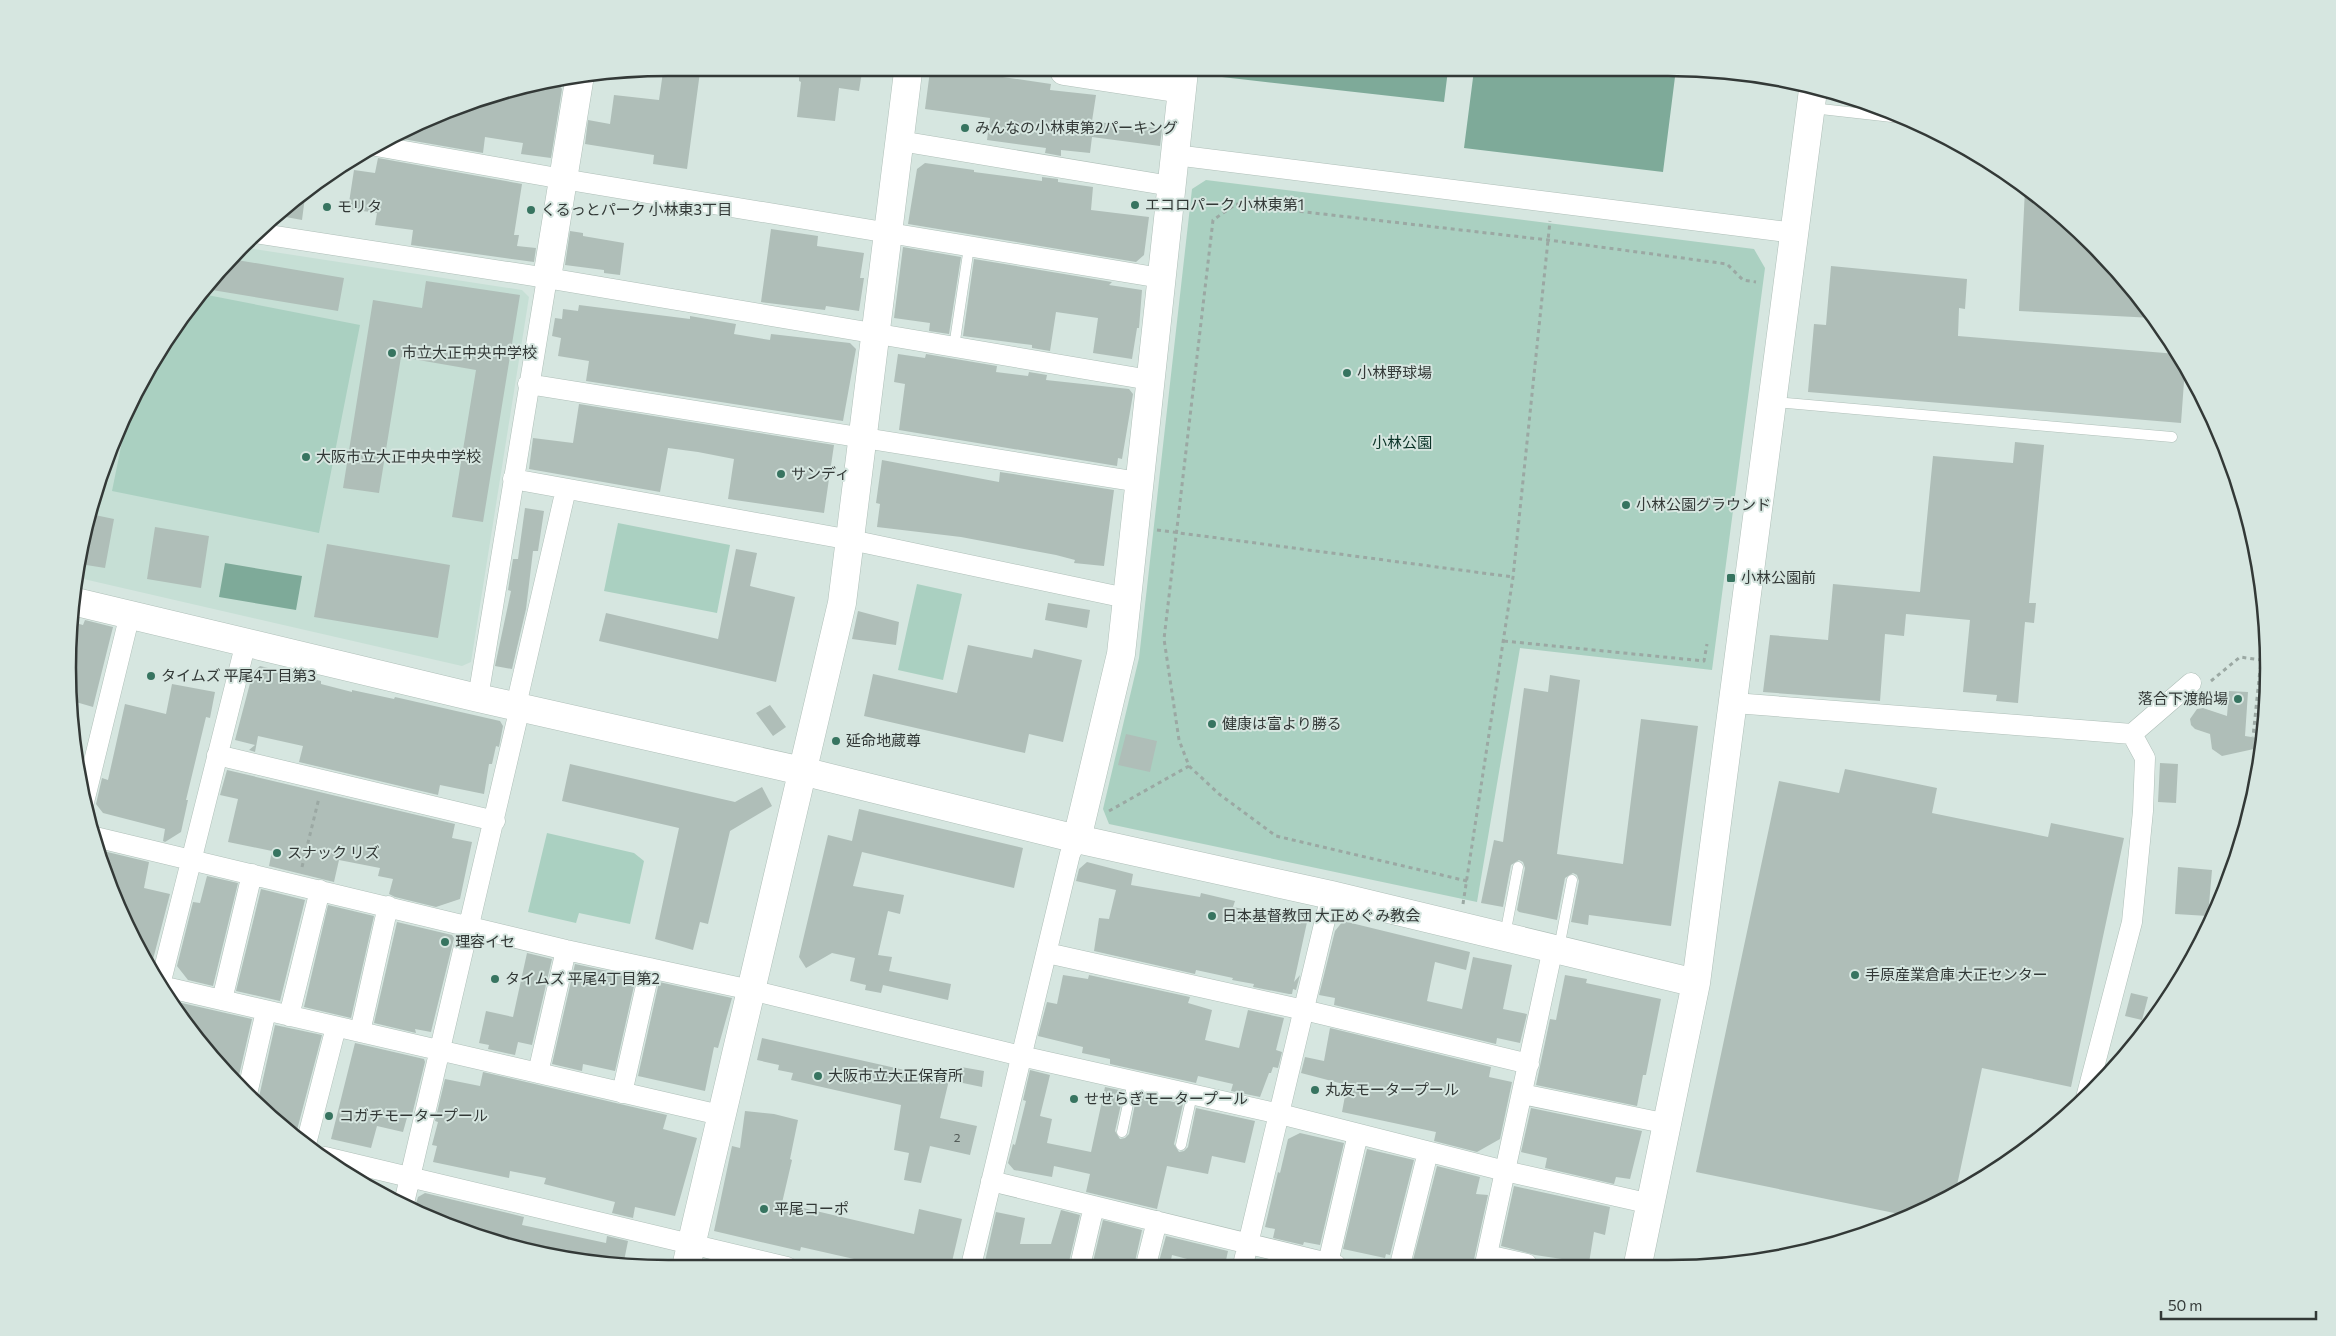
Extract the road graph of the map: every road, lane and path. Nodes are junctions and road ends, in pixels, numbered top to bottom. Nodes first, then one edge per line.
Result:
1 (908, 76) edge
2 (1130, 76) edge
3 (1183, 80) edge
4 (579, 83) edge
5 (1812, 99) edge
6 (1864, 110) edge
7 (900, 141) junction
8 (387, 148) edge
9 (1174, 155) junction
10 (563, 179) junction
11 (1171, 186) junction
12 (1554, 203) junction
13 (1795, 233) junction
14 (888, 234) junction
15 (266, 235) edge
16 (1548, 240) junction
17 (969, 247) junction
18 (547, 278) junction
19 (1161, 278) junction
20 (1756, 282) dead end
21 (876, 334) junction
22 (954, 347) junction
23 (1150, 380) junction
24 (528, 384) junction
25 (1773, 401) junction
26 (2172, 437) dead end
27 (863, 438) junction
28 (513, 479) junction
29 (1139, 482) junction
30 (566, 489) junction
31 (1134, 528) junction
32 (1178, 533) junction
33 (851, 540) junction
34 (1513, 577) junction
35 (1126, 598) junction
36 (80, 603) edge
37 (130, 614) junction
38 (1504, 641) junction
39 (246, 642) junction
40 (1706, 644) dead end
41 (2260, 660) edge
42 (2260, 671) edge
43 (2191, 683) joint
44 (478, 698) junction
45 (1734, 703) junction
46 (520, 706) junction
47 (2132, 734) junction
48 (2253, 737) dead end
49 (218, 755) junction
50 (1189, 766) junction
51 (802, 771) junction
52 (88, 784) edge
53 (322, 789) dead end
54 (1105, 813) dead end
55 (494, 821) junction
56 (102, 839) edge
57 (1077, 839) junction
58 (191, 859) junction
59 (1518, 867) dead end
60 (252, 874) junction
61 (1572, 880) dead end
62 (1468, 881) junction
63 (298, 885) junction
64 (320, 890) junction
65 (1331, 895) junction
66 (388, 906) junction
67 (1458, 925) junction
68 (470, 927) junction
69 (1505, 937) junction
70 (1556, 949) junction
71 (566, 950) junction
72 (1047, 953) junction
73 (650, 968) junction
74 (163, 975) edge
75 (1696, 983) junction
76 (170, 987) edge
77 (751, 990) junction
78 (222, 1000) junction
79 (266, 1010) junction
80 (1304, 1010) junction
81 (289, 1016) junction
82 (336, 1027) junction
83 (360, 1032) junction
84 (440, 1051) junction
85 (1021, 1056) junction
86 (1529, 1064) junction
87 (538, 1074) junction
88 (1133, 1081) junction
89 (2090, 1082) edge
90 (249, 1085) edge
91 (622, 1093) junction
92 (1522, 1094) junction
93 (1192, 1095) junction
94 (1280, 1114) junction
95 (720, 1115) junction
96 (1668, 1124) junction
97 (1122, 1132) dead end
98 (1358, 1134) junction
99 (308, 1137) edge
100 (1181, 1145) dead end
101 (1428, 1152) junction
102 (342, 1162) edge
103 (1505, 1171) junction
104 (410, 1178) junction
105 (991, 1181) junction
106 (405, 1198) edge
107 (1651, 1204) junction
108 (1094, 1206) junction
109 (1157, 1220) junction
110 (1248, 1242) junction
111 (689, 1256) edge
112 (725, 1260) edge
113 (971, 1260) edge
114 (1081, 1260) edge
115 (1147, 1260) edge
116 (1243, 1260) edge
117 (1317, 1260) edge
118 (1333, 1260) edge
119 (1401, 1260) edge
120 (1486, 1260) edge
121 (1639, 1260) edge

1 - 7 street
2 - 3 street
3 - 9 street
4 - 10 street
5 - 6 lane
5 - 13 street
7 - 11 street
7 - 14 street
8 - 10 street
9 - 11 street
9 - 12 street
10 - 14 street
10 - 18 street
11 - 19 street
12 - 13 street
12 - 16 path
13 - 25 street
14 - 17 street
14 - 21 street
15 - 18 street
16 - 20 path
16 - 32 path
16 - 34 path
17 - 19 street
17 - 22 lane
18 - 21 street
18 - 24 street
19 - 23 street
21 - 22 street
21 - 27 street
22 - 23 street
23 - 29 street
24 - 27 street
24 - 28 street
25 - 26 lane
25 - 45 street
27 - 29 street
27 - 33 street
28 - 30 street
28 - 44 street
29 - 31 street
30 - 33 street
30 - 46 street
31 - 32 path
31 - 35 street
32 - 34 path
32 - 50 path
33 - 35 street
33 - 51 street
34 - 38 path
35 - 57 street
36 - 37 street
37 - 39 street
37 - 52 street
38 - 40 path
38 - 62 path
39 - 44 street
39 - 49 street
41 - 43 path
42 - 48 path
43 - 47 street
44 - 46 street
45 - 47 street
45 - 75 street
46 - 51 street
46 - 55 street
47 - 89 street
49 - 55 street
49 - 58 street
50 - 54 path
50 - 62 path
51 - 57 street
51 - 77 street
53 - 63 path
55 - 68 street
56 - 58 street
57 - 65 street
57 - 72 street
58 - 60 street
58 - 74 street
59 - 69 lane
60 - 63 street
60 - 78 street
61 - 70 lane
62 - 67 path
63 - 64 street
64 - 66 street
64 - 81 street
65 - 67 street
65 - 80 street
66 - 68 street
66 - 83 street
67 - 69 street
68 - 71 street
68 - 84 street
69 - 70 street
70 - 75 street
70 - 86 street
71 - 73 street
71 - 87 street
72 - 80 street
72 - 85 street
73 - 77 street
73 - 91 street
75 - 96 street
76 - 78 street
77 - 85 street
77 - 95 street
78 - 79 street
79 - 81 street
79 - 90 street
80 - 86 street
80 - 94 street
81 - 82 street
82 - 83 street
82 - 99 street
83 - 84 street
84 - 87 street
84 - 104 street
85 - 88 street
85 - 105 street
86 - 92 street
87 - 91 street
88 - 93 street
88 - 97 lane
91 - 95 street
92 - 96 street
92 - 103 street
93 - 94 street
93 - 100 lane
94 - 98 street
94 - 110 street
95 - 111 street
96 - 107 street
98 - 101 street
98 - 118 street
101 - 103 street
101 - 119 street
102 - 104 street
103 - 107 street
103 - 120 street
104 - 106 street
104 - 111 street
105 - 108 street
105 - 113 street
107 - 121 street
108 - 109 street
108 - 114 street
109 - 110 street
109 - 115 street
110 - 116 street
110 - 117 street
111 - 112 street

